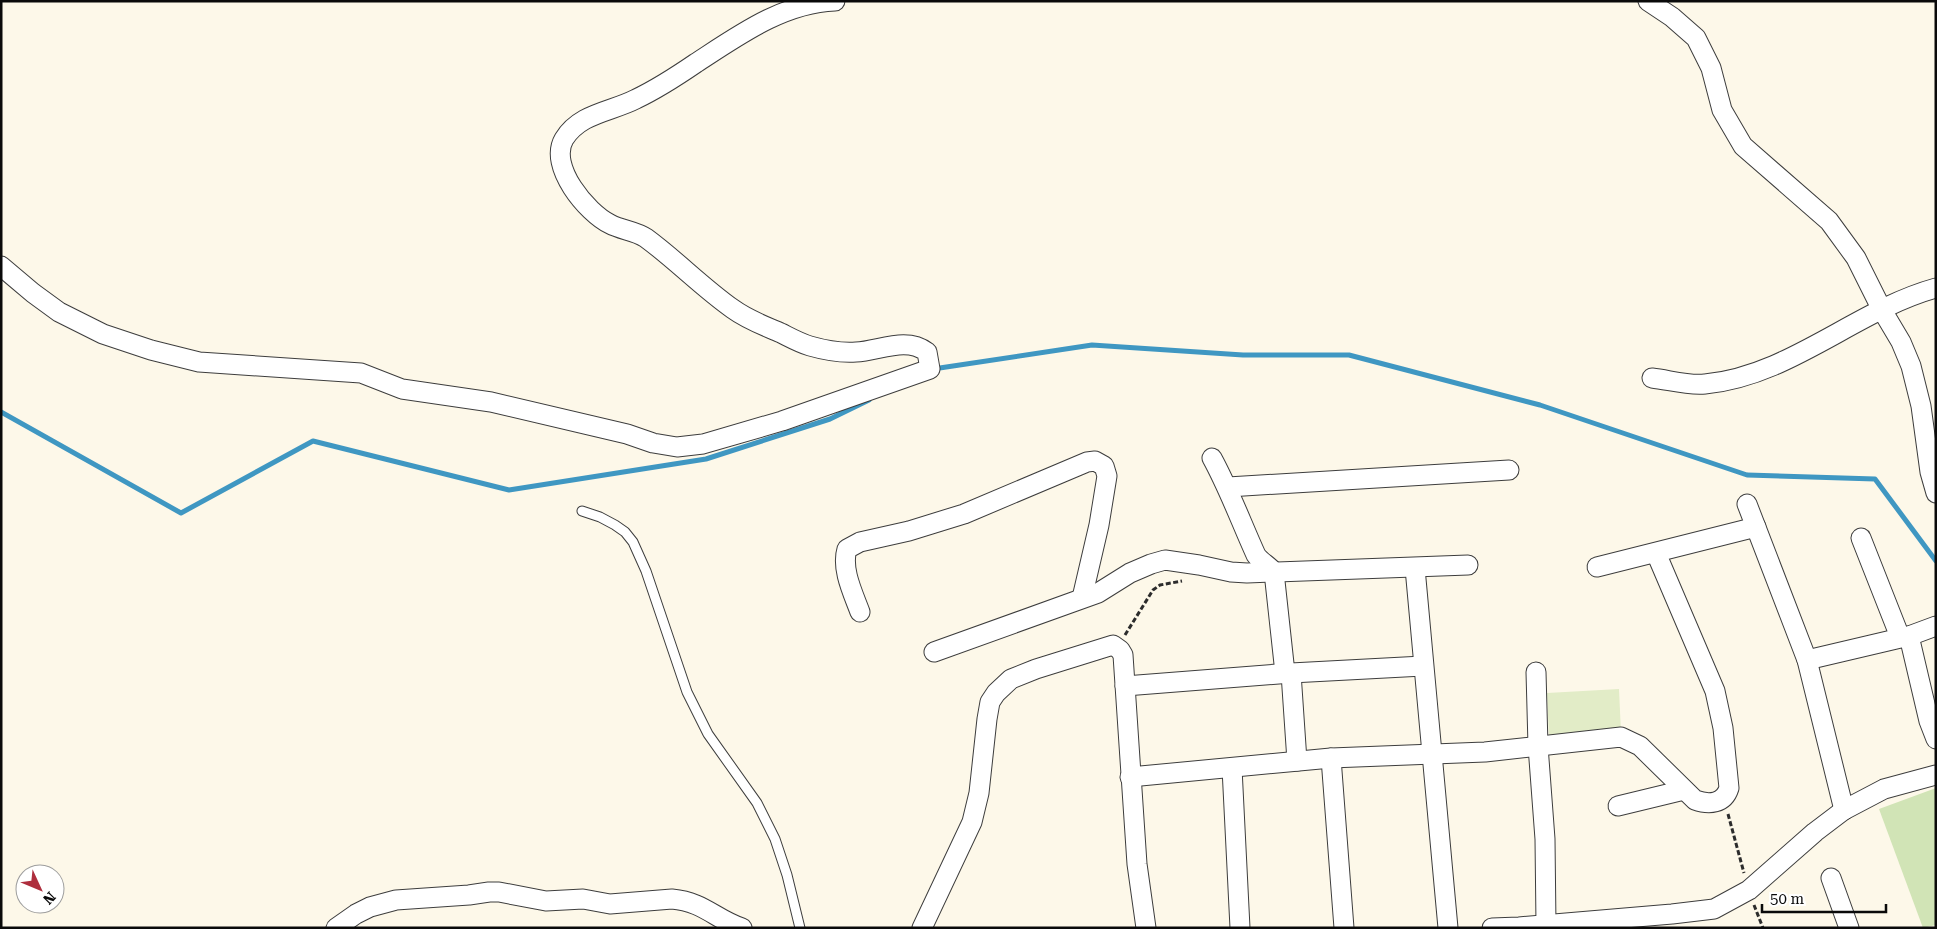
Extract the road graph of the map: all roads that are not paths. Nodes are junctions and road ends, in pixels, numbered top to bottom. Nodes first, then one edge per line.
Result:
1 (836, 1) edge
2 (1648, 1) edge
3 (1, 266) edge
4 (1936, 288) edge
5 (1882, 310) junction
6 (1652, 378) dead end
7 (1212, 458) dead end
8 (1509, 470) dead end
9 (1228, 487) junction
10 (1936, 492) edge
11 (1747, 504) dead end
12 (582, 511) dead end
13 (1756, 527) junction
14 (1861, 538) dead end
15 (1656, 553) junction
16 (1468, 565) dead end
17 (1596, 566) dead end
18 (1415, 568) junction
19 (1274, 572) junction
20 (1082, 598) junction
21 (860, 612) dead end
22 (1936, 626) edge
23 (1904, 636) junction
24 (934, 652) dead end
25 (1807, 660) junction
26 (1423, 666) junction
27 (1536, 672) dead end
28 (1288, 673) junction
29 (1125, 686) junction
30 (1936, 739) edge
31 (1538, 746) junction
32 (1433, 755) junction
33 (1331, 758) junction
34 (1297, 761) junction
35 (1232, 768) junction
36 (1936, 775) edge
37 (1130, 777) junction
38 (1684, 790) junction
39 (1618, 806) dead end
40 (1844, 810) junction
41 (1831, 878) dead end
42 (1546, 925) junction
43 (336, 928) edge
44 (742, 928) edge
45 (800, 928) edge
46 (922, 928) edge
47 (1146, 928) edge
48 (1240, 928) edge
49 (1344, 928) edge
50 (1448, 928) edge
51 (1492, 928) edge
52 (1519, 928) edge
53 (1848, 928) edge

1 - 3 street
2 - 5 street
4 - 5 street
5 - 6 street
5 - 10 street
7 - 9 street
8 - 9 street
9 - 19 street
11 - 13 street
12 - 45 lane
13 - 15 street
13 - 25 street
14 - 23 street
15 - 17 street
15 - 38 street
16 - 18 street
18 - 19 street
18 - 26 street
19 - 20 street
19 - 28 street
20 - 21 street
20 - 24 street
22 - 23 street
23 - 25 street
23 - 30 street
25 - 40 street
26 - 28 street
26 - 32 street
27 - 31 street
28 - 29 street
28 - 34 street
29 - 37 street
29 - 46 street
31 - 32 street
31 - 38 street
31 - 42 street
32 - 33 street
32 - 50 street
33 - 34 street
33 - 49 street
34 - 35 street
35 - 37 street
35 - 48 street
36 - 40 street
37 - 47 street
38 - 39 street
40 - 42 street
41 - 53 street
42 - 52 street
43 - 44 street
51 - 52 street

